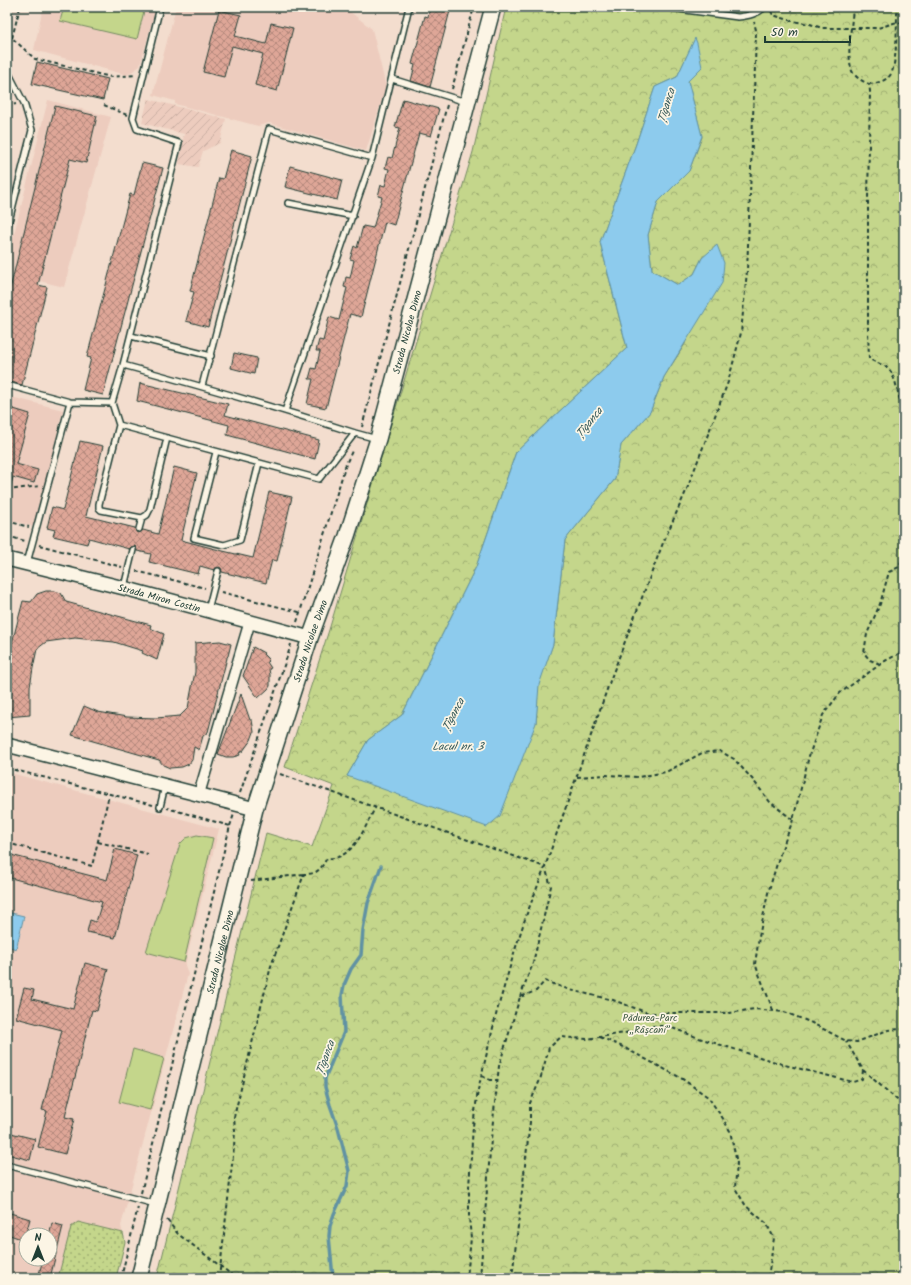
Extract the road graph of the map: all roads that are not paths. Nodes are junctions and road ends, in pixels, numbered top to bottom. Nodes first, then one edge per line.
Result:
1 (160, 7) edge
2 (409, 7) edge
3 (493, 7) edge
4 (663, 7) edge
5 (765, 7) edge
6 (7, 70) edge
7 (392, 80) junction
8 (467, 102) junction
9 (372, 158) junction
10 (288, 203) dead end
11 (353, 216) junction
12 (7, 229) edge
13 (131, 336) junction
14 (211, 356) junction
15 (123, 365) junction
16 (7, 385) edge
17 (202, 386) junction
18 (70, 402) junction
19 (112, 403) junction
20 (285, 411) junction
21 (119, 425) junction
22 (357, 434) junction
23 (167, 438) junction
24 (378, 439) junction
25 (216, 452) junction
26 (259, 463) junction
27 (142, 518) junction
28 (139, 529) dead end
29 (133, 550) dead end
30 (7, 559) edge
31 (27, 564) junction
32 (218, 571) dead end
33 (124, 588) junction
34 (208, 610) junction
35 (250, 621) junction
36 (310, 638) junction
37 (8, 747) edge
38 (165, 786) junction
39 (199, 794) junction
40 (160, 806) road end
41 (255, 809) junction
42 (7, 1165) edge
43 (160, 1210) junction
44 (139, 1278) edge

1 - 13 lane
2 - 7 lane
3 - 8 main road, Strada Nicolae Dimo
4 - 5 lane
6 - 12 lane
7 - 8 lane
7 - 9 lane
8 - 24 main road, Strada Nicolae Dimo
9 - 11 lane
9 - 14 lane
10 - 11 lane
11 - 20 lane
13 - 14 lane
13 - 15 lane
14 - 17 lane
15 - 17 lane
15 - 19 lane
16 - 18 lane
17 - 20 lane
18 - 19 lane
18 - 31 lane
19 - 21 lane
20 - 22 lane
21 - 23 lane
21 - 27 lane
22 - 24 lane
22 - 26 lane
23 - 25 lane
23 - 27 lane
24 - 36 main road, Strada Nicolae Dimo
25 - 26 lane
25 - 26 lane
27 - 28 lane
29 - 33 lane
30 - 31 street, Strada Miron Costin
31 - 33 street, Strada Miron Costin
32 - 34 lane
33 - 34 street, Strada Miron Costin
34 - 35 street, Strada Miron Costin
35 - 36 street, Strada Miron Costin
35 - 39 street
36 - 41 main road, Strada Nicolae Dimo
37 - 38 street
38 - 39 street
38 - 40 lane
39 - 41 street
41 - 43 main road, Strada Nicolae Dimo
42 - 43 lane
43 - 44 main road, Strada Nicolae Dimo

